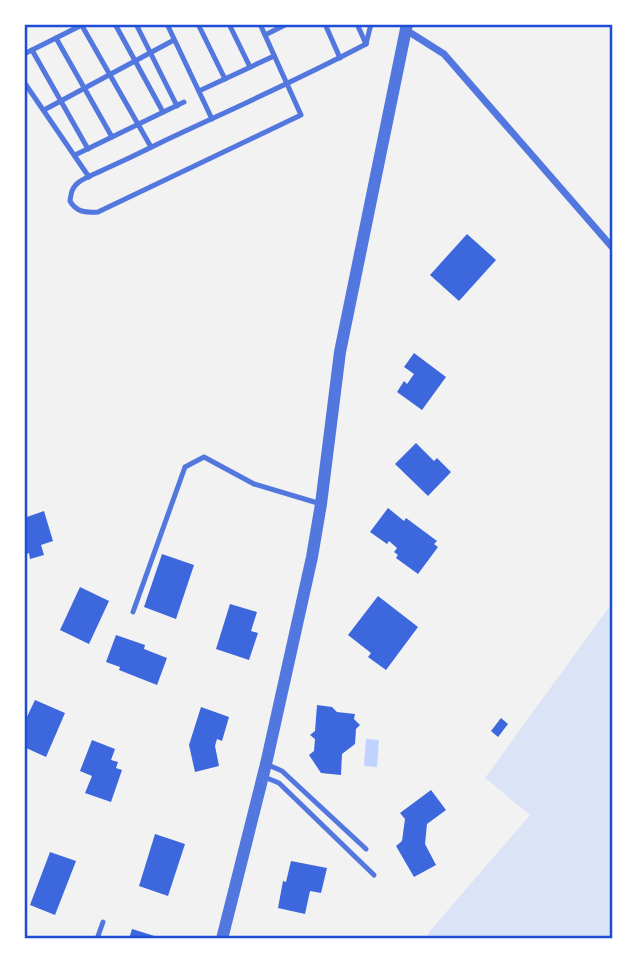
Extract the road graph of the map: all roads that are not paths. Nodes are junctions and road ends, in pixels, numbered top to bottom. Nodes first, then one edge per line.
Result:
1 (115, 24) edge
2 (136, 24) edge
3 (167, 24) edge
4 (198, 24) edge
5 (229, 24) edge
6 (260, 24) edge
7 (287, 24) edge
8 (325, 24) edge
9 (357, 24) edge
10 (371, 24) edge
11 (82, 25) edge
12 (406, 27) edge
13 (265, 35) junction
14 (56, 38) junction
15 (174, 40) junction
16 (366, 44) junction
17 (32, 50) junction
18 (151, 52) junction
19 (24, 54) edge
20 (274, 56) junction
21 (340, 58) junction
22 (135, 61) junction
23 (250, 67) junction
24 (110, 74) junction
25 (225, 79) junction
26 (24, 82) edge
27 (287, 83) junction
28 (84, 88) junction
29 (199, 92) junction
30 (60, 101) junction
31 (184, 102) dead end
32 (177, 106) junction
33 (44, 110) junction
34 (163, 112) junction
35 (212, 119) junction
36 (138, 124) junction
37 (112, 137) junction
38 (151, 147) junction
39 (88, 149) junction
40 (75, 155) junction
41 (89, 177) junction
42 (612, 247) edge
43 (321, 504) junction
44 (133, 612) dead end
45 (264, 770) junction
46 (366, 849) dead end
47 (374, 876) dead end
48 (103, 922) dead end
49 (97, 939) edge
50 (222, 939) edge

1 - 22 lane
2 - 18 lane
3 - 15 lane
4 - 25 lane
5 - 23 lane
6 - 13 lane
7 - 13 lane
8 - 21 lane
9 - 16 lane
10 - 16 lane
11 - 14 lane
11 - 24 lane
12 - 42 street
12 - 43 street
13 - 20 lane
14 - 17 lane
14 - 28 lane
15 - 18 lane
15 - 29 lane
16 - 21 lane
17 - 19 lane
17 - 30 lane
18 - 22 lane
18 - 32 lane
20 - 23 lane
20 - 27 lane
21 - 27 lane
22 - 24 lane
22 - 34 lane
23 - 25 lane
24 - 28 lane
24 - 36 lane
25 - 29 lane
26 - 33 lane
27 - 35 lane
27 - 41 lane
28 - 30 lane
28 - 37 lane
29 - 35 lane
30 - 33 lane
30 - 39 lane
31 - 32 lane
32 - 34 lane
33 - 40 lane
34 - 36 lane
35 - 38 lane
36 - 37 lane
36 - 38 lane
37 - 39 lane
38 - 41 lane
39 - 40 lane
40 - 41 lane
43 - 44 lane
43 - 45 street
45 - 46 lane
45 - 47 lane
45 - 50 street
48 - 49 lane

